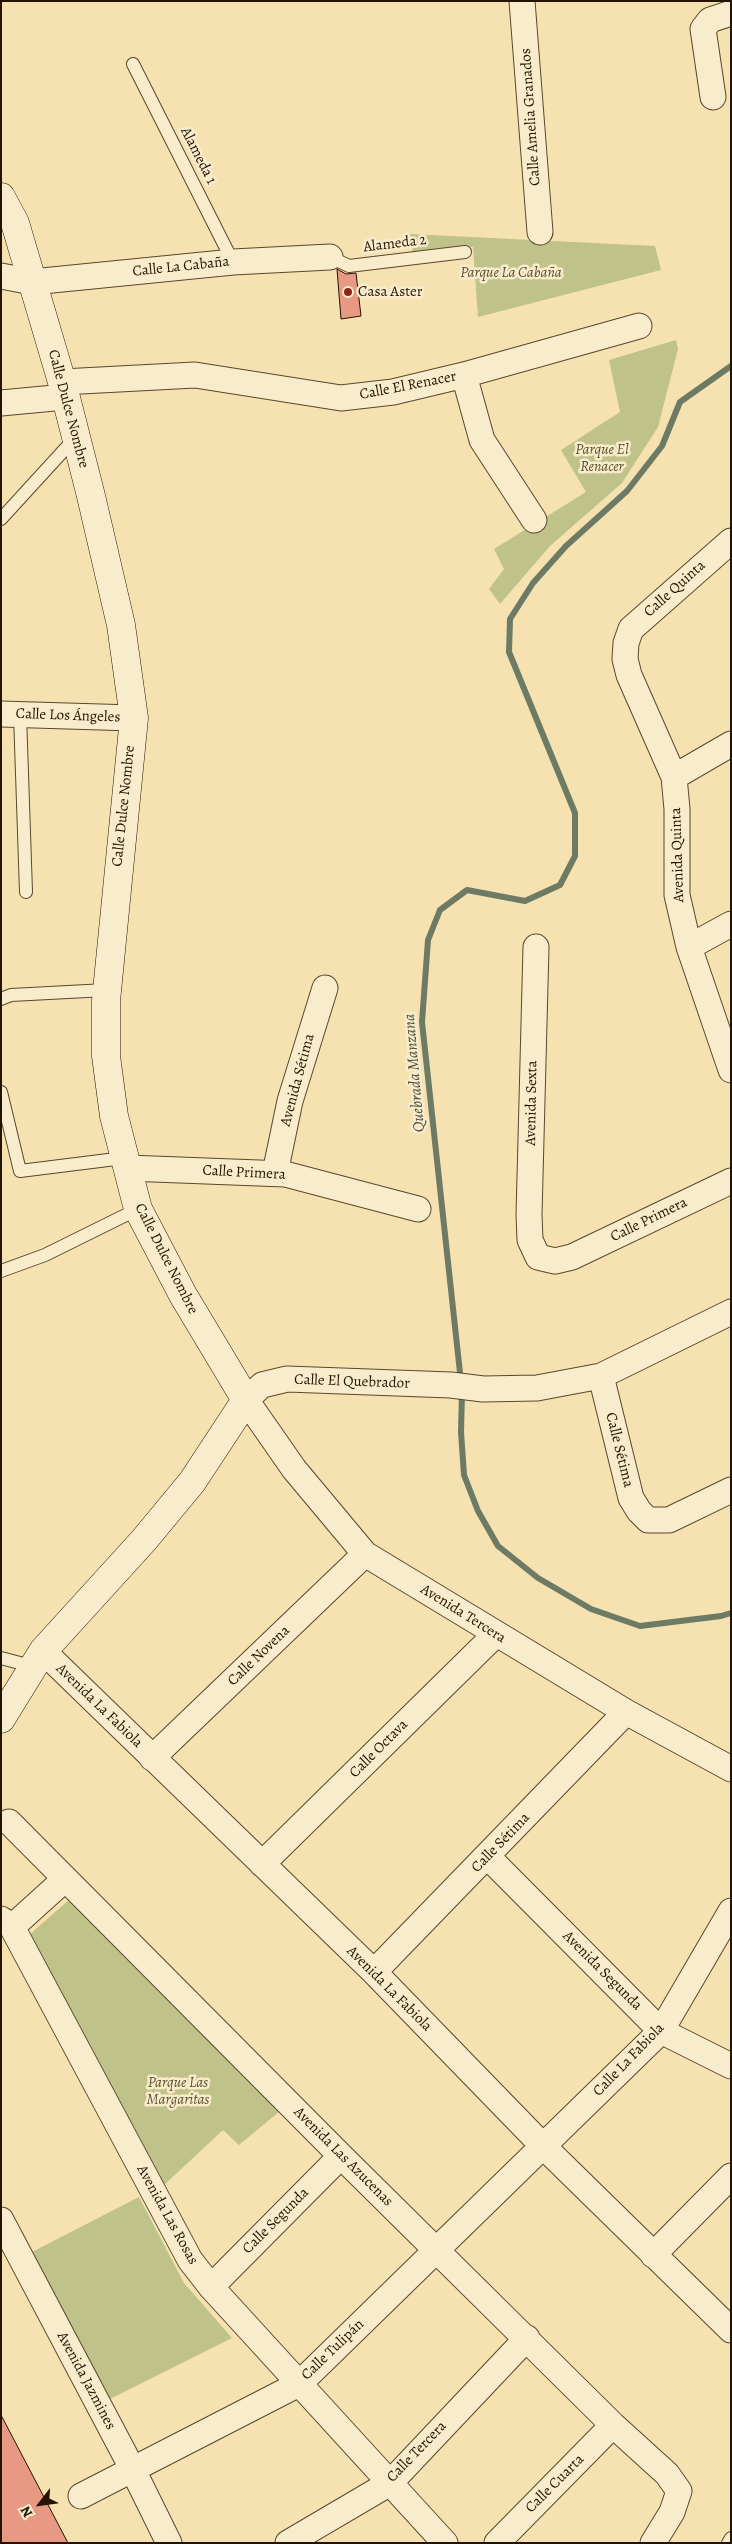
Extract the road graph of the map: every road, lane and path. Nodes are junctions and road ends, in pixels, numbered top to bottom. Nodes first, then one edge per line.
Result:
1 (522, 1) edge
2 (731, 14) edge
3 (134, 64) dead end
4 (714, 97) dead end
5 (1, 197) edge
6 (540, 232) dead end
7 (465, 252) dead end
8 (330, 257) joint
9 (232, 262) junction
10 (1, 276) edge
11 (32, 282) junction
12 (639, 326) dead end
13 (464, 375) junction
14 (64, 389) junction
15 (1, 403) edge
16 (76, 437) junction
17 (1, 519) edge
18 (534, 520) dead end
19 (731, 541) edge
20 (626, 643) joint
21 (11, 714) edge
22 (134, 718) junction
23 (731, 744) edge
24 (674, 777) junction
25 (26, 892) dead end
26 (731, 924) edge
27 (536, 947) dead end
28 (689, 947) junction
29 (325, 988) dead end
30 (106, 990) junction
31 (1, 999) edge
32 (731, 1070) edge
33 (1, 1092) edge
34 (125, 1163) junction
35 (275, 1173) junction
36 (731, 1181) edge
37 (138, 1209) junction
38 (418, 1209) dead end
39 (538, 1257) joint
40 (1, 1271) edge
41 (731, 1312) edge
42 (601, 1376) junction
43 (246, 1400) junction
44 (731, 1490) edge
45 (365, 1554) junction
46 (496, 1634) junction
47 (1, 1658) edge
48 (39, 1659) junction
49 (626, 1712) junction
50 (1, 1719) edge
51 (152, 1758) junction
52 (731, 1769) edge
53 (9, 1822) dead end
54 (488, 1857) junction
55 (262, 1864) junction
56 (64, 1880) junction
57 (731, 1911) edge
58 (7, 1923) edge
59 (374, 1972) junction
60 (662, 2031) junction
61 (731, 2066) edge
62 (543, 2146) junction
63 (341, 2156) junction
64 (731, 2176) edge
65 (1, 2220) edge
66 (437, 2250) junction
67 (653, 2255) junction
68 (211, 2287) junction
69 (731, 2330) edge
70 (527, 2338) junction
71 (299, 2384) junction
72 (613, 2425) junction
73 (133, 2470) junction
74 (390, 2482) junction
75 (81, 2496) dead end
76 (731, 2538) edge
77 (169, 2543) edge
78 (288, 2543) edge
79 (445, 2543) edge
80 (497, 2543) edge
81 (653, 2543) edge
82 (728, 2543) edge

1 - 6 street, Calle Amelia Granados
2 - 4 street
3 - 9 lane, Alameda 1
5 - 11 street, Calle Dulce Nombre
7 - 8 lane, Alameda 2
8 - 9 street, Calle La Cabaña
9 - 11 street, Calle La Cabaña
10 - 11 street, Calle La Cabaña
11 - 14 street, Calle Dulce Nombre
12 - 13 street, Calle El Renacer
13 - 14 street, Calle El Renacer
13 - 18 street
14 - 15 street, Calle El Renacer
14 - 16 street, Calle Dulce Nombre
16 - 17 lane
16 - 22 street, Calle Dulce Nombre
19 - 20 street, Calle Quinta
20 - 24 street, Avenida Quinta
21 - 22 street, Calle Los Ángeles
21 - 25 lane
22 - 30 street, Calle Dulce Nombre
23 - 24 street
24 - 28 street, Avenida Quinta
26 - 28 street
27 - 39 street, Avenida Sexta
28 - 32 street, Avenida Quinta
29 - 35 street, Avenida Sétima
30 - 31 lane
30 - 34 street, Calle Dulce Nombre
33 - 34 lane
34 - 35 street, Calle Primera
34 - 37 street, Calle Dulce Nombre
35 - 38 street, Calle Primera
36 - 39 street, Calle Primera
37 - 40 lane
37 - 43 street, Calle Dulce Nombre
41 - 42 street, Calle El Quebrador
42 - 43 street, Calle El Quebrador
42 - 44 street, Calle Sétima
43 - 45 street, Avenida Tercera
43 - 48 street, Calle El Quebrador
45 - 46 street, Avenida Tercera
45 - 51 street, Calle Novena
46 - 49 street, Avenida Tercera
46 - 55 street, Calle Octava
47 - 48 lane
48 - 50 street, Calle El Quebrador
48 - 51 street, Avenida La Fabiola
49 - 52 street, Avenida Tercera
49 - 54 street, Calle Sétima
51 - 55 street, Avenida La Fabiola
53 - 56 street, Avenida Las Azucenas
54 - 59 street, Calle Sétima
54 - 60 street, Avenida Segunda
55 - 59 street, Avenida La Fabiola
56 - 58 street
56 - 63 street, Avenida Las Azucenas
57 - 60 street, Calle La Fabiola
58 - 68 street, Avenida Las Rosas
59 - 62 street, Avenida La Fabiola
60 - 61 street, Avenida Segunda
60 - 62 street, Calle La Fabiola
62 - 66 street, Calle Tulipán
62 - 67 street, Avenida La Fabiola
63 - 66 street, Avenida Las Azucenas
63 - 68 street, Calle Segunda
64 - 67 street
65 - 73 street, Avenida Jazmines
66 - 70 street, Avenida Las Azucenas
66 - 71 street, Calle Tulipán
67 - 69 street, Avenida La Fabiola
68 - 71 street, Avenida Las Rosas
70 - 72 street, Avenida Las Azucenas
70 - 74 street, Calle Tercera
71 - 73 street, Calle Tulipán
71 - 74 street, Avenida Las Rosas
72 - 80 street, Calle Cuarta
72 - 81 street, Avenida Las Azucenas
73 - 75 street, Calle Tulipán
73 - 77 street, Avenida Jazmines
74 - 78 street, Calle Tercera
74 - 79 street, Avenida Las Rosas
76 - 82 lane

